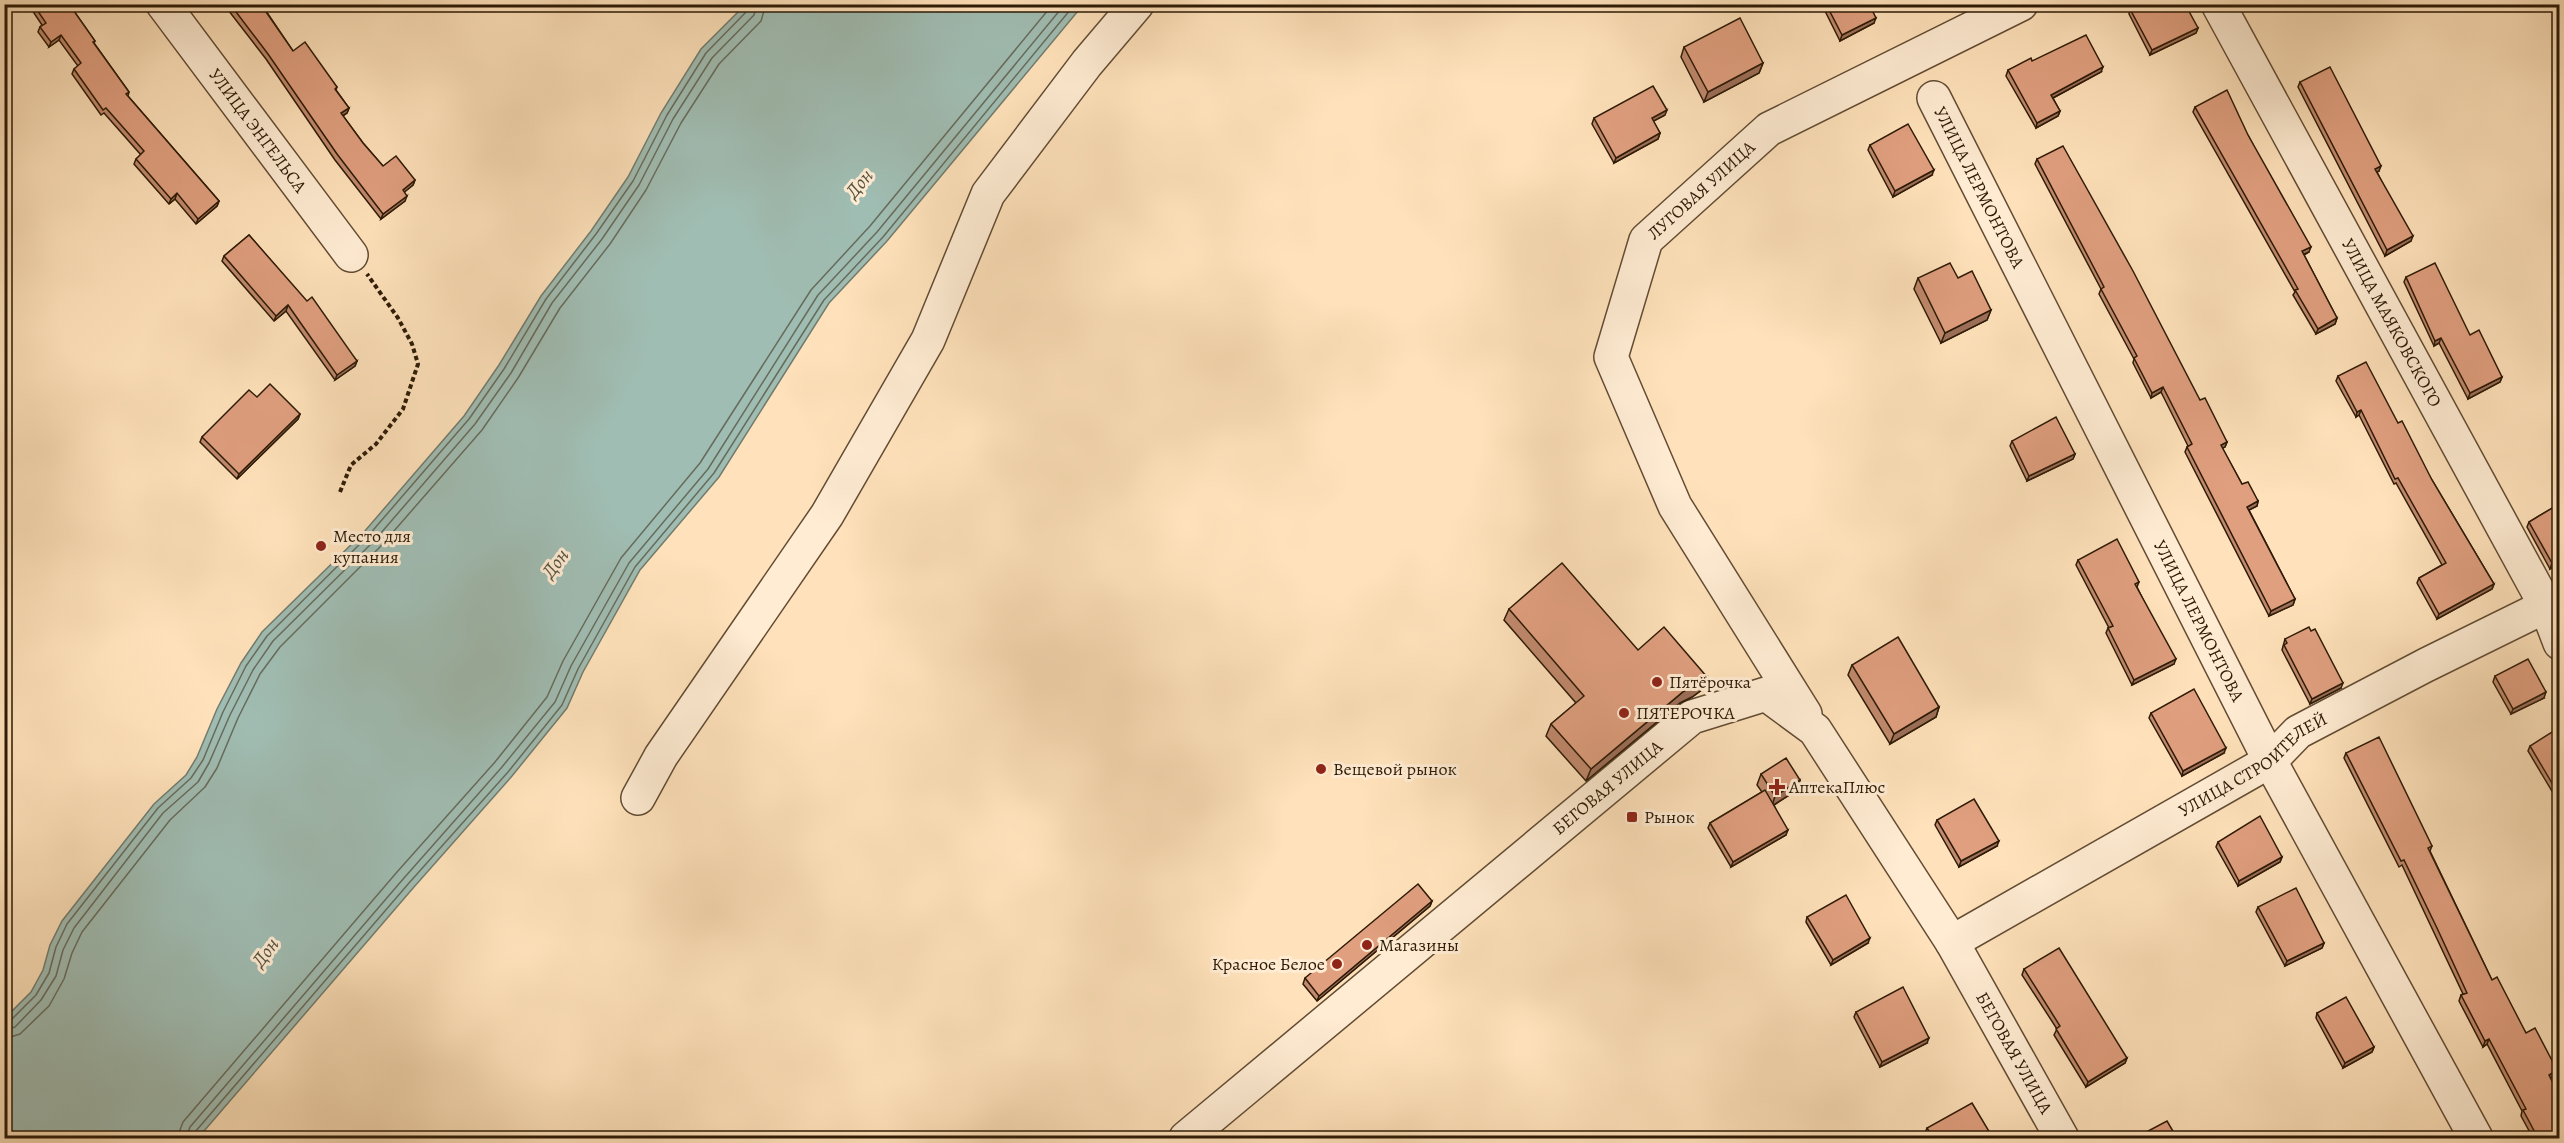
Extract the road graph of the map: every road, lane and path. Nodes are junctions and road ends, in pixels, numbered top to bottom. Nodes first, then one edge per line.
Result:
1 (163, 4) edge
2 (1137, 4) edge
3 (2021, 4) edge
4 (2218, 4) edge
5 (1934, 98) dead end
6 (351, 255) joint
7 (340, 492) dead end
8 (2553, 602) edge
9 (2559, 643) edge
10 (1815, 730) junction
11 (2270, 761) junction
12 (638, 798) dead end
13 (1952, 942) junction
14 (1186, 1138) edge
15 (2062, 1138) edge
16 (2476, 1138) edge

1 - 6 street, УЛИЦА ЭНГЕЛЬСА
2 - 12 street
3 - 10 street, ЛУГОВАЯ УЛИЦА
4 - 8 street, УЛИЦА МАЯКОВСКОГО
5 - 11 street, УЛИЦА ЛЕРМОНТОВА
6 - 7 path
8 - 9 street, УЛИЦА МАЯКОВСКОГО
8 - 11 street, УЛИЦА СТРОИТЕЛЕЙ
10 - 13 street, БЕГОВАЯ УЛИЦА
10 - 14 street, БЕГОВАЯ УЛИЦА
11 - 13 street, УЛИЦА СТРОИТЕЛЕЙ
11 - 16 street, УЛИЦА ЛЕРМОНТОВА
13 - 15 street, БЕГОВАЯ УЛИЦА

